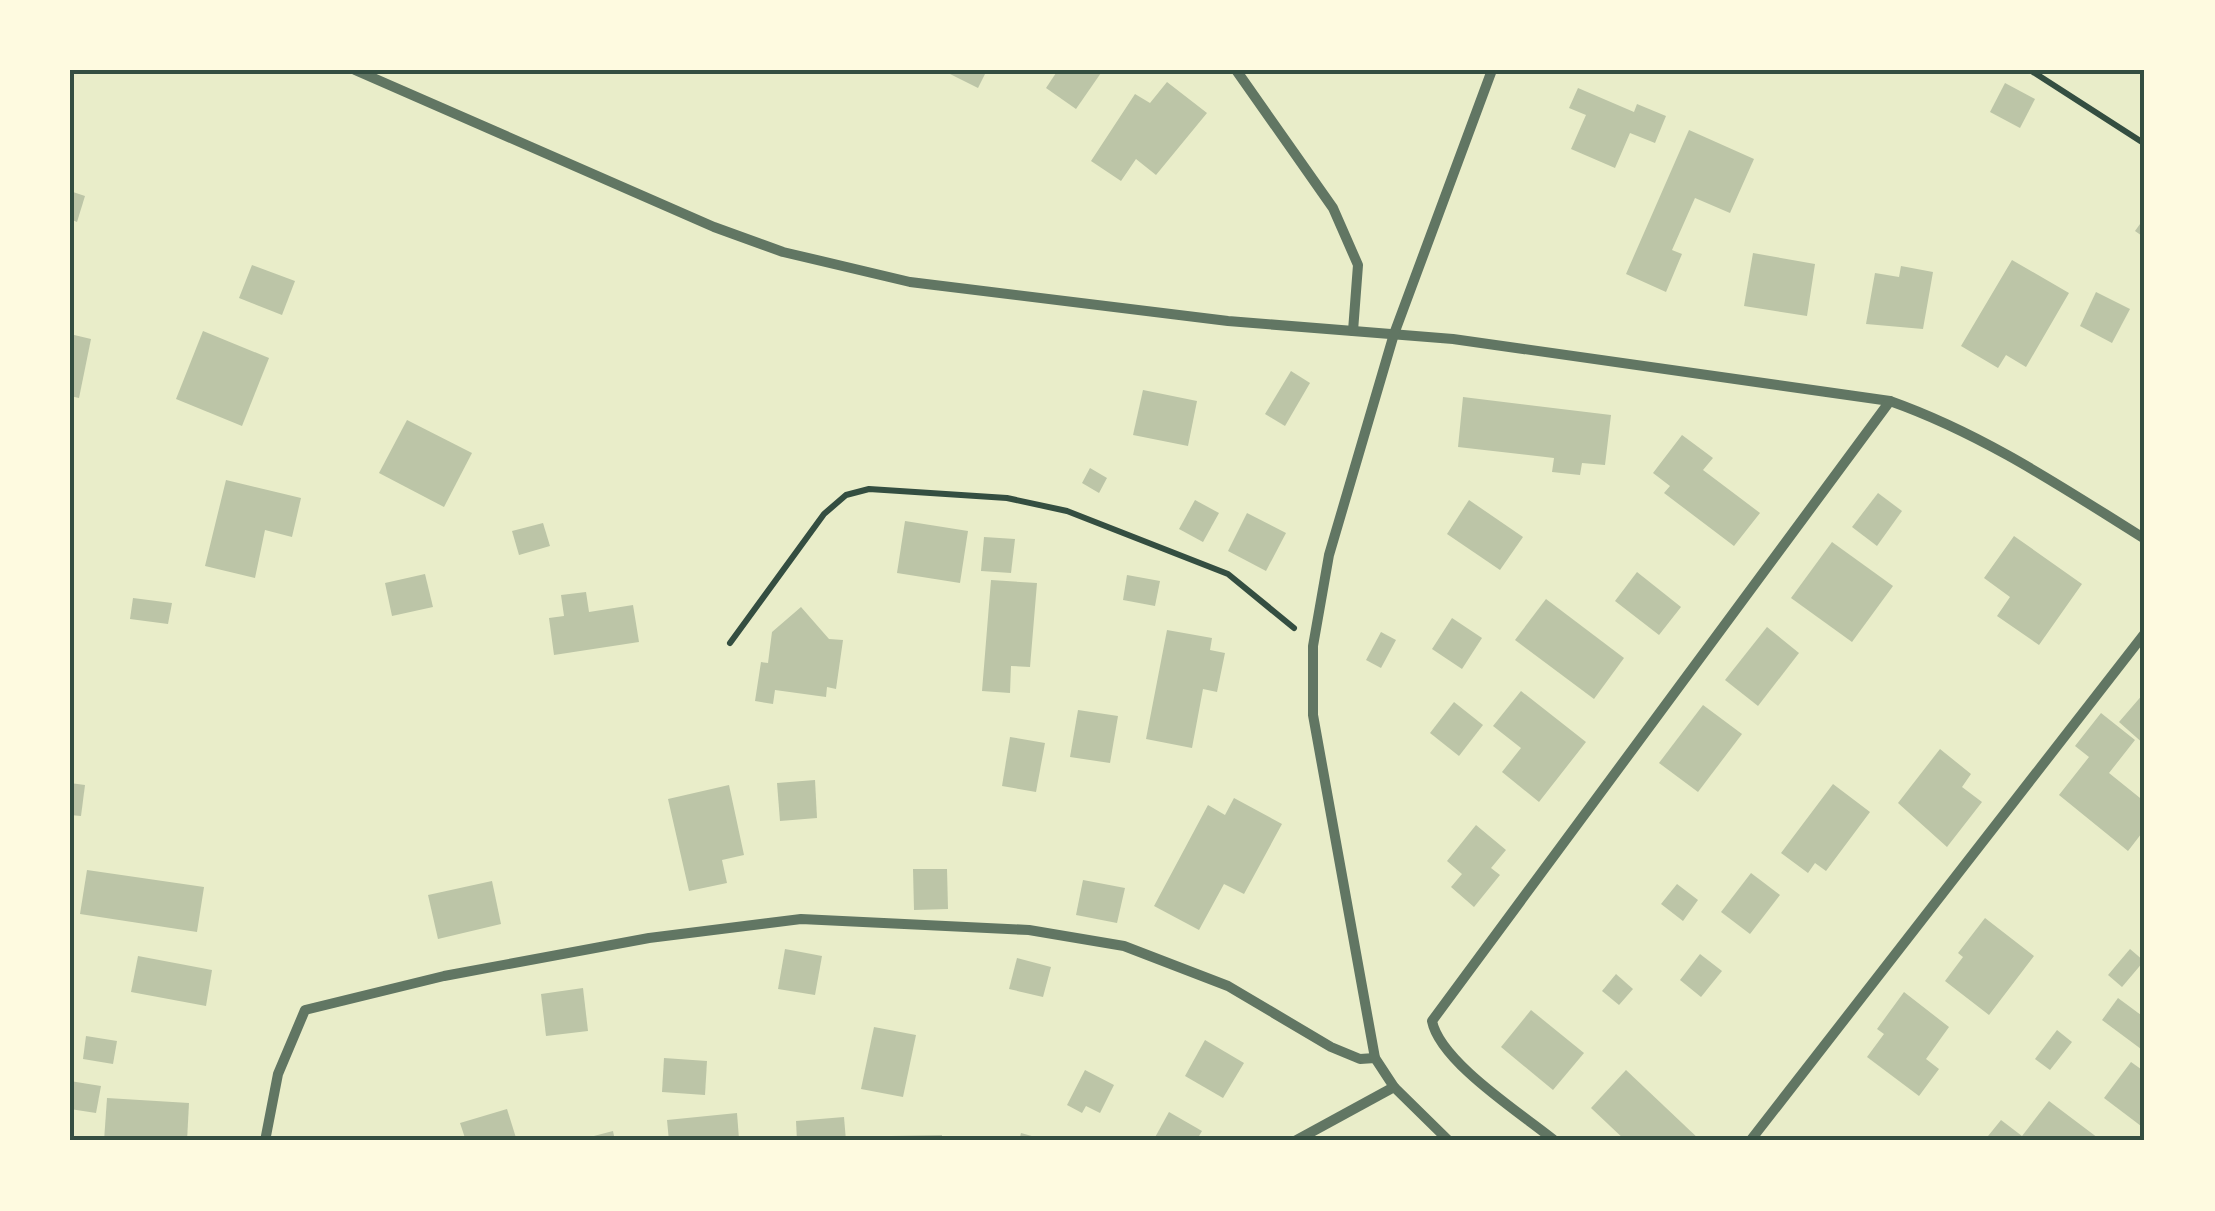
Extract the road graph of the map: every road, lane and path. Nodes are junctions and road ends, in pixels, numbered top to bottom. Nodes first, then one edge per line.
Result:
1 (355, 70) edge
2 (1236, 70) edge
3 (1492, 70) edge
4 (2030, 70) edge
5 (2145, 144) edge
6 (1353, 331) junction
7 (1394, 334) junction
8 (1890, 401) junction
9 (2145, 538) edge
10 (2145, 633) edge
11 (730, 643) dead end
12 (1313, 646) junction
13 (1375, 1058) junction
14 (1394, 1087) junction
15 (266, 1141) edge
16 (1294, 1141) edge
17 (1449, 1141) edge
18 (1555, 1141) edge
19 (1750, 1141) edge

1 - 6 street
2 - 6 street
3 - 7 street
4 - 5 path
6 - 7 street
7 - 8 street
7 - 12 street
8 - 9 street
8 - 18 street
10 - 19 street
11 - 12 path
12 - 13 street
13 - 14 street
13 - 15 street
14 - 16 street
14 - 17 street

